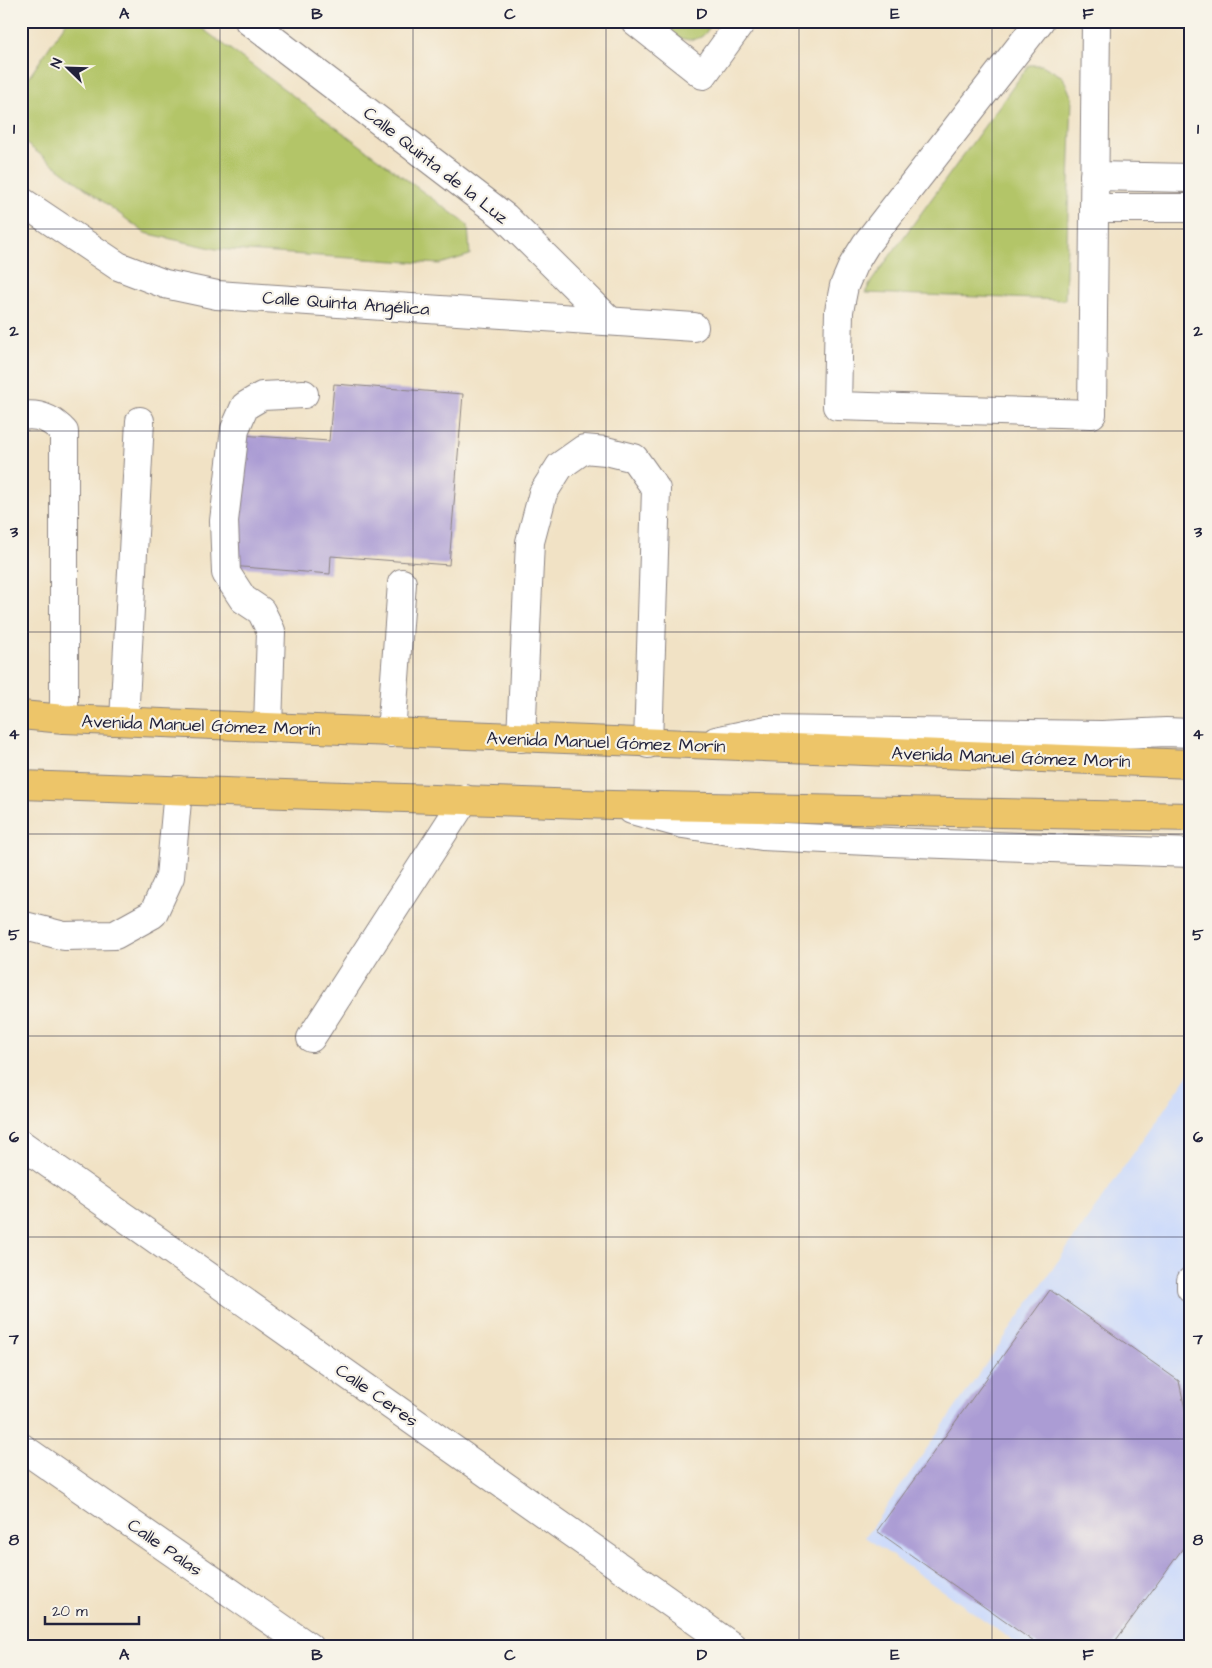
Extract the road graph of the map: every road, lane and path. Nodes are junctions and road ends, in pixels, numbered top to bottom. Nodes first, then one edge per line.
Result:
1 (249, 21) edge
2 (635, 21) edge
3 (742, 21) edge
4 (1040, 21) edge
5 (1096, 21) edge
6 (1094, 176) junction
7 (1191, 178) edge
8 (21, 201) edge
9 (1094, 208) junction
10 (1191, 208) edge
11 (610, 321) junction
12 (694, 327) dead end
13 (304, 394) dead end
14 (21, 416) edge
15 (140, 420) dead end
16 (402, 583) dead end
17 (21, 716) edge
18 (1191, 717) edge
19 (64, 719) junction
20 (124, 721) junction
21 (268, 728) junction
22 (391, 733) junction
23 (1178, 733) edge
24 (521, 738) junction
25 (648, 744) junction
26 (694, 746) junction
27 (1191, 764) edge
28 (21, 784) edge
29 (178, 790) junction
30 (465, 800) junction
31 (612, 805) junction
32 (1191, 817) edge
33 (1191, 853) edge
34 (21, 925) edge
35 (311, 1038) dead end
36 (21, 1144) edge
37 (1191, 1281) edge
38 (1191, 1288) edge
39 (21, 1448) edge
40 (309, 1647) edge
41 (732, 1647) edge

1 - 11 street, Calle Quinta de la Luz
2 - 3 street
4 - 9 street
5 - 6 street
6 - 7 street
6 - 9 street
8 - 11 street, Calle Quinta Angélica
9 - 10 street
11 - 12 street, Calle Quinta Angélica
13 - 21 street
14 - 19 street
15 - 20 street
16 - 22 street
17 - 19 main road, Avenida Manuel Gómez Morín
18 - 23 street
19 - 20 main road, Avenida Manuel Gómez Morín
20 - 21 main road, Avenida Manuel Gómez Morín
21 - 22 main road, Avenida Manuel Gómez Morín
22 - 24 main road, Avenida Manuel Gómez Morín
23 - 26 street
24 - 25 main road, Avenida Manuel Gómez Morín
24 - 25 street
25 - 26 main road, Avenida Manuel Gómez Morín
26 - 27 main road, Avenida Manuel Gómez Morín
28 - 29 main road
29 - 30 main road
29 - 34 street
30 - 31 main road
30 - 35 street
31 - 32 main road
31 - 33 street
36 - 41 street, Calle Ceres
37 - 38 street
39 - 40 street, Calle Palas

